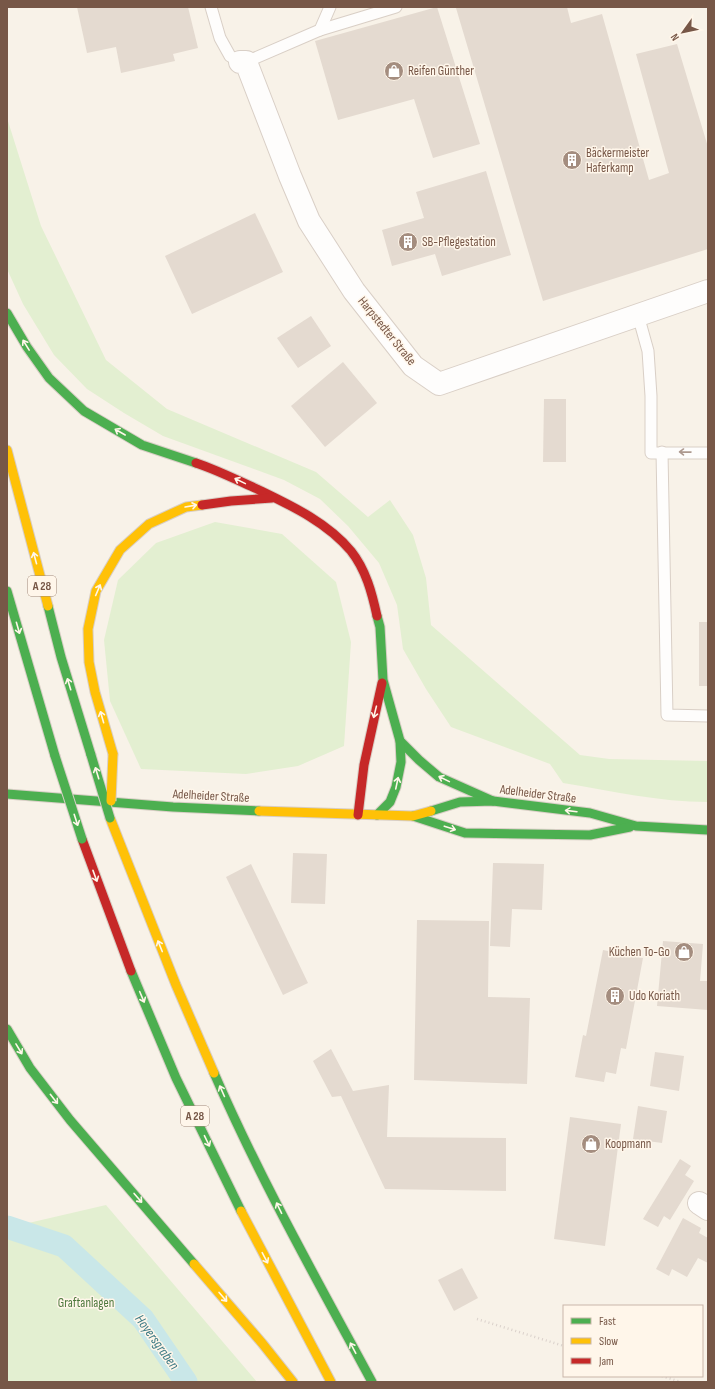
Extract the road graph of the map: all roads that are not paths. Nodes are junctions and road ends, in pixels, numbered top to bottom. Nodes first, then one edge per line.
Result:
1 (211, 7) edge
2 (330, 7) edge
3 (396, 7) edge
4 (320, 30) junction
5 (243, 62) junction
6 (708, 291) edge
7 (7, 313) edge
8 (638, 315) junction
9 (7, 450) edge
10 (662, 452) junction
11 (708, 453) edge
12 (275, 498) junction
13 (7, 590) edge
14 (383, 680) junction
15 (708, 716) edge
16 (400, 741) junction
17 (7, 794) edge
18 (493, 801) junction
19 (590, 813) junction
20 (358, 815) junction
21 (377, 816) junction
22 (413, 816) junction
23 (110, 818) junction
24 (636, 826) junction
25 (708, 830) edge
26 (590, 835) junction
27 (7, 1029) edge
28 (293, 1382) edge
29 (331, 1382) edge
30 (372, 1382) edge

1 - 5 lane
2 - 4 lane
3 - 4 lane
4 - 5 lane
5 - 8 street, Harpstedter Straße
6 - 8 street, Harpstedter Straße
12 -> 7 main road
8 - 10 lane
23 -> 9 main road, A 28, bridge
11 -> 10 lane
10 - 15 lane
12 - 14 main road
23 -> 12 main road, bridge
13 -> 29 main road, A 28, bridge
14 - 16 main road
14 -> 20 main road
18 -> 16 main road
21 -> 16 main road
17 - 20 main road, Adelheider Straße
19 -> 18 main road, Adelheider Straße
18 - 22 main road, Adelheider Straße
19 - 24 main road, Adelheider Straße
19 - 26 lane
20 - 21 main road, Adelheider Straße
21 - 22 main road, Adelheider Straße
22 -> 26 main road, Adelheider Straße
30 -> 23 main road, A 28
24 - 25 main road, Adelheider Straße
24 - 26 main road, Adelheider Straße
27 -> 28 main road

